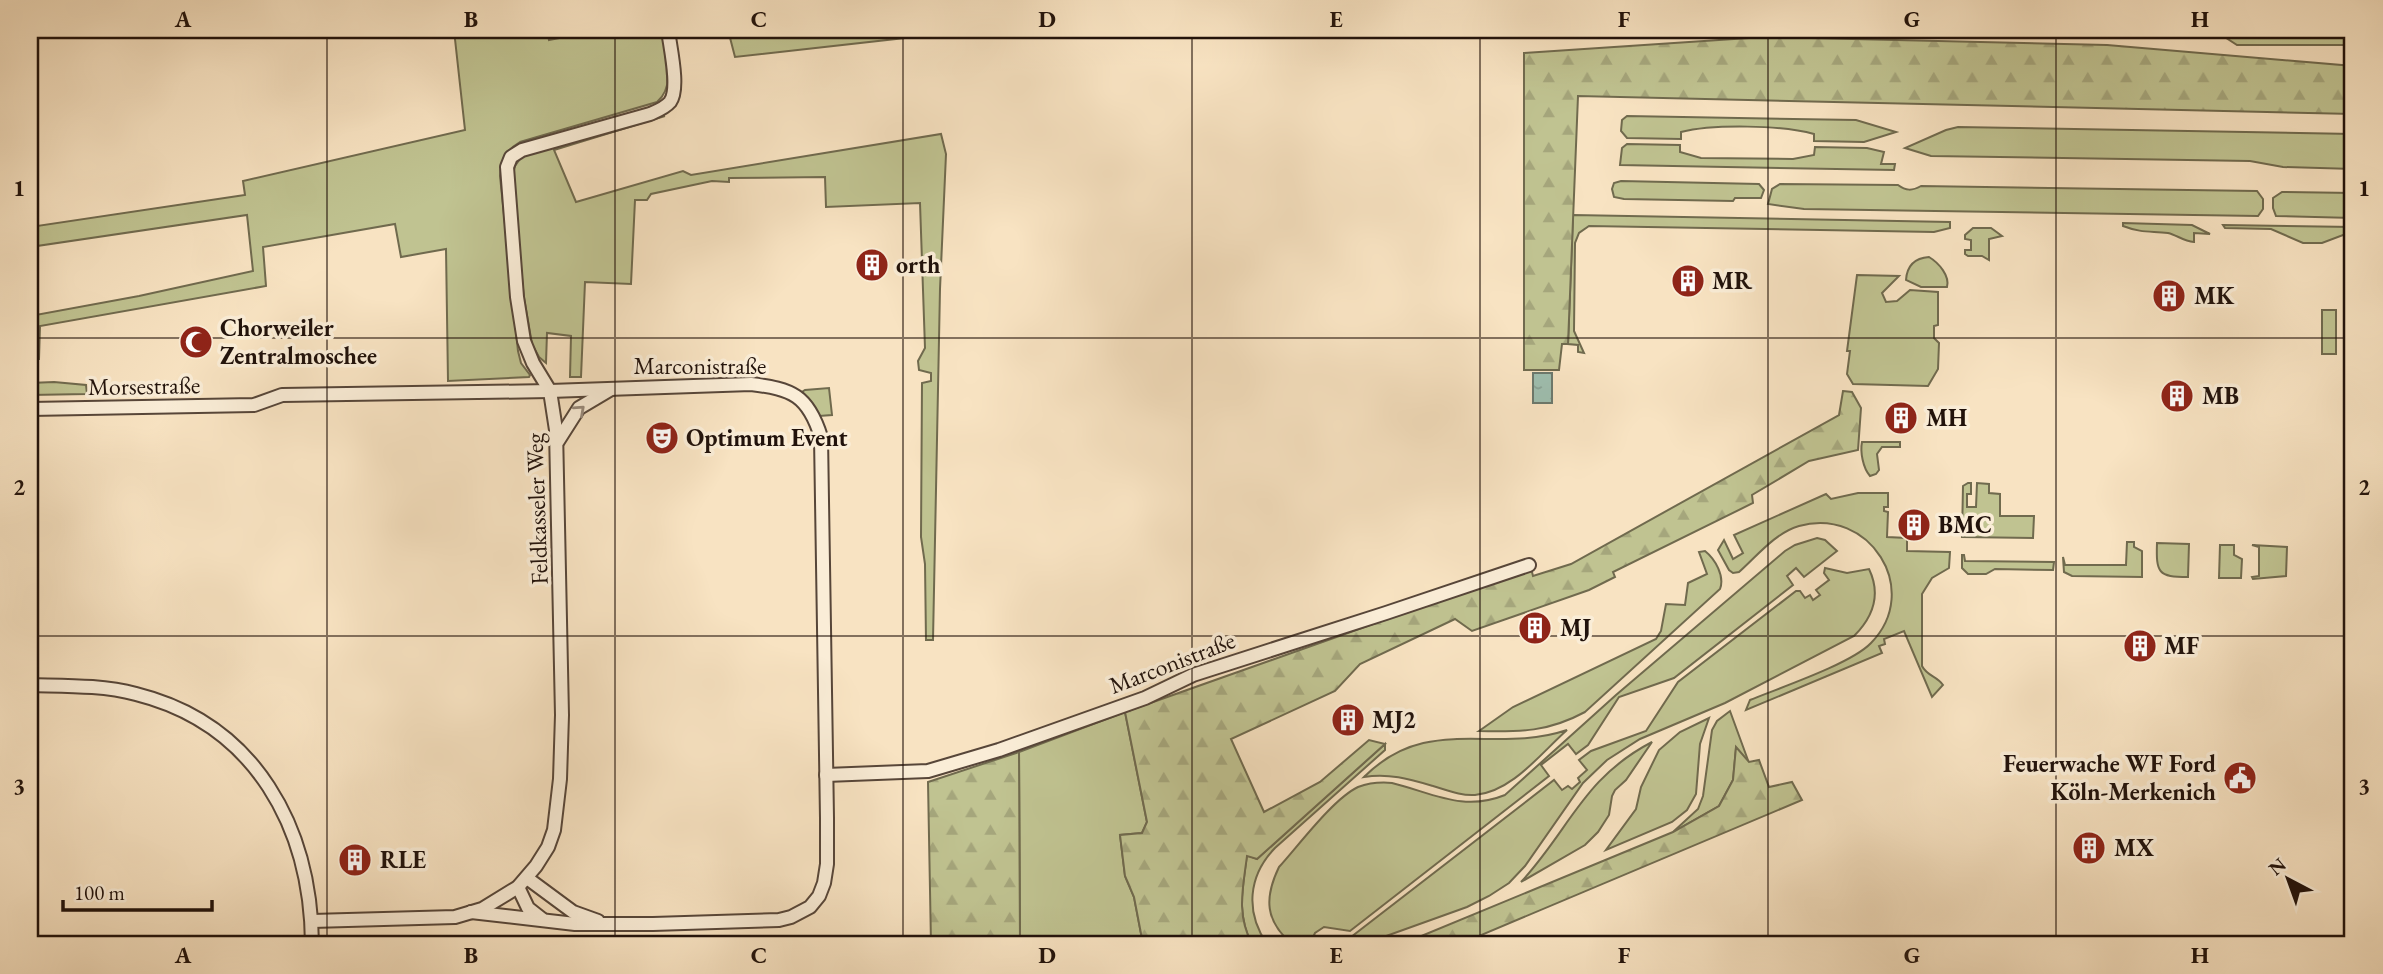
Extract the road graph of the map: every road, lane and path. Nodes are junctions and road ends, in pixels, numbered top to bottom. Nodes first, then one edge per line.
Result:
1 (668, 30) edge
2 (615, 387) junction
3 (550, 391) junction
4 (30, 409) edge
5 (557, 445) junction
6 (1529, 565) dead end
7 (30, 685) edge
8 (826, 775) junction
9 (522, 883) junction
10 (471, 912) junction
11 (543, 920) junction
12 (312, 921) junction
13 (608, 924) junction
14 (312, 944) edge

1 - 3 street, Feldkasseler Weg
2 - 3 street, Marconistraße
5 -> 2 street
2 - 8 street, Marconistraße
3 - 4 street, Morsestraße
3 - 5 street, Feldkasseler Weg
5 - 9 street, Feldkasseler Weg
6 - 8 street, Marconistraße
7 - 12 street
8 - 13 street, Marconistraße
9 - 10 street, Feldkasseler Weg
9 - 11 street
9 - 13 street, Marconistraße
10 - 11 street, Marconistraße
10 - 12 street, Feldkasseler Weg
11 - 13 street, Marconistraße
12 - 14 street

